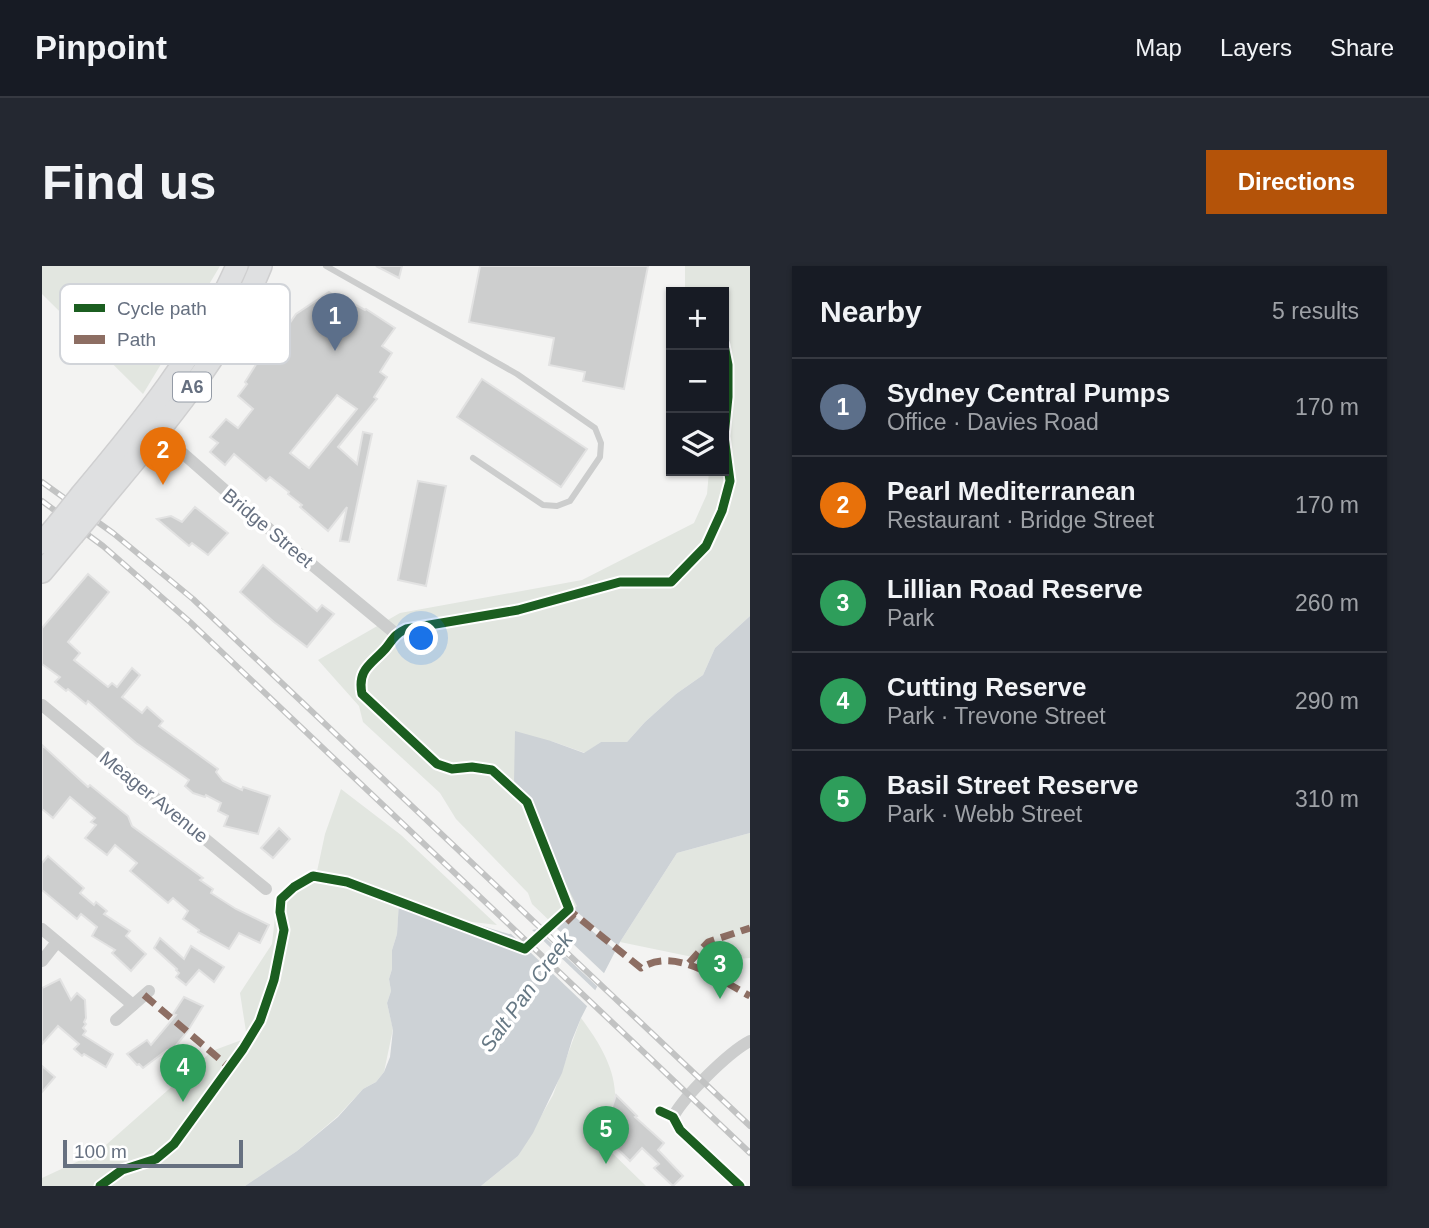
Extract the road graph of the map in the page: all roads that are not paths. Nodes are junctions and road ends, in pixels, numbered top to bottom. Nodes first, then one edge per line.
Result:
1 (237, 266) edge
2 (261, 266) edge
3 (326, 266) edge
4 (228, 284) edge
5 (252, 284) edge
6 (184, 364) edge
7 (206, 364) edge
8 (151, 425) junction
9 (473, 458) dead end
10 (65, 529) junction
11 (42, 543) edge
12 (42, 572) edge
13 (396, 634) dead end
14 (42, 705) edge
15 (266, 889) dead end
16 (42, 929) edge
17 (57, 942) junction
18 (42, 961) edge
19 (149, 991) dead end
20 (133, 1005) junction
21 (116, 1020) dead end
22 (750, 1041) edge
23 (660, 1111) dead end
24 (673, 1117) junction
25 (740, 1186) edge

1 - 4 highway, A6
2 - 5 highway, A6
3 - 9 lane
6 - 8 highway, A6
7 - 8 highway, A6
8 - 10 highway, A6, bridge
8 - 13 street, Bridge Street
10 - 11 highway, A6
10 - 12 highway, A6
14 - 15 street, Meager Avenue
16 - 17 street
17 - 18 street
17 - 20 street
19 - 20 street
20 - 21 street
22 - 24 street
23 - 24 street
24 - 25 street

